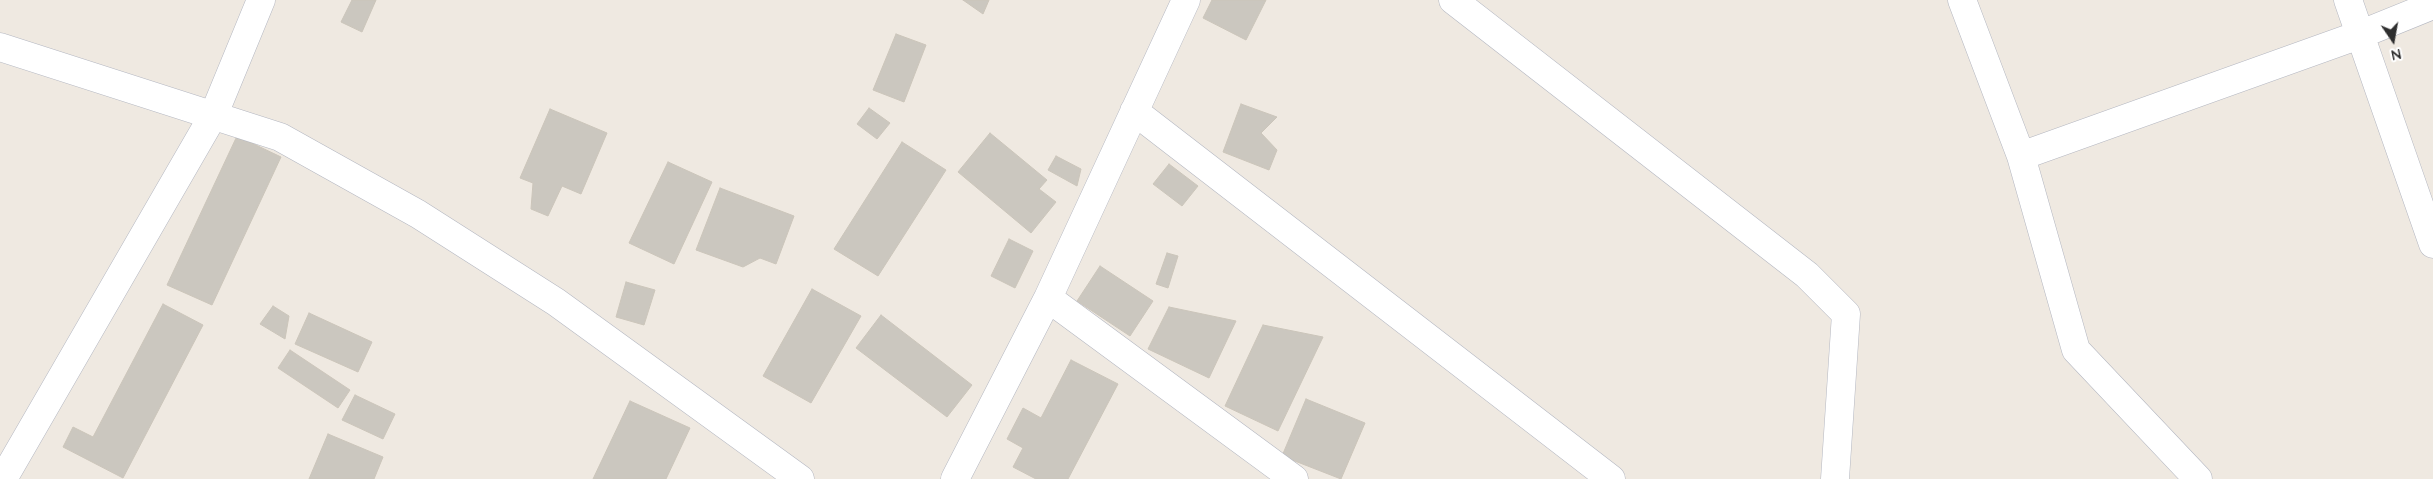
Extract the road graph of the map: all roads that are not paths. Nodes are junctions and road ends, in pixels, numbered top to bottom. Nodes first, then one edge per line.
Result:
1 (260, 0) edge
2 (1186, 0) edge
3 (1453, 0) edge
4 (1962, 0) edge
5 (2348, 0) edge
6 (2433, 5) edge
7 (2359, 35) junction
8 (0, 46) edge
9 (1134, 111) junction
10 (214, 114) junction
11 (2021, 156) junction
12 (2433, 244) edge
13 (1048, 298) junction
14 (12, 476) edge
15 (800, 479) edge
16 (955, 479) edge
17 (1294, 479) edge
18 (1611, 479) edge
19 (1834, 479) edge
20 (2198, 479) edge

1 - 10 street
2 - 9 street
3 - 19 street
4 - 11 street
5 - 7 street
6 - 7 street
7 - 11 street
7 - 12 street
8 - 10 street
9 - 13 street
9 - 18 street
10 - 14 street
10 - 15 street
11 - 20 street
13 - 16 street
13 - 17 street

